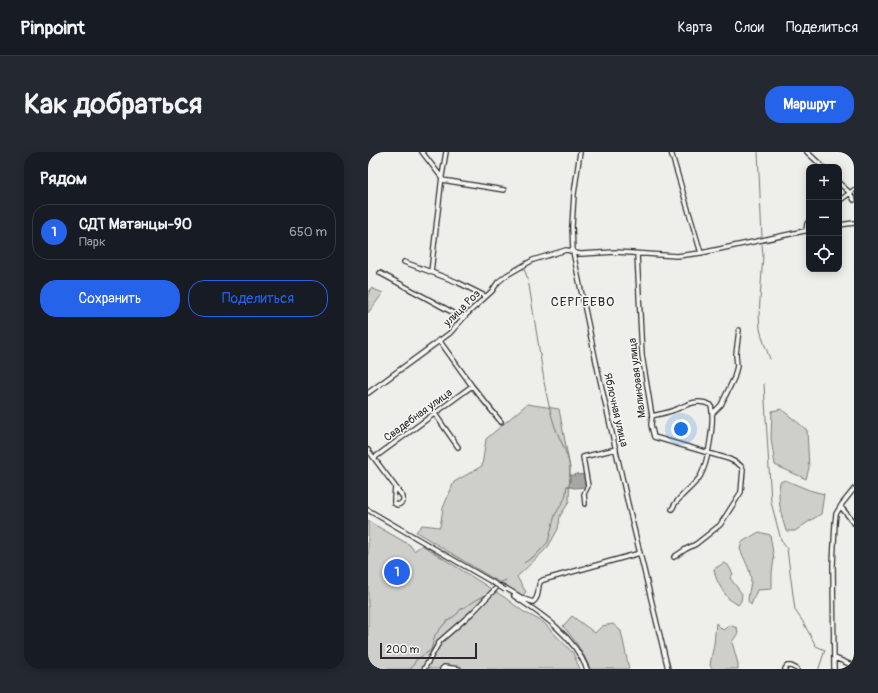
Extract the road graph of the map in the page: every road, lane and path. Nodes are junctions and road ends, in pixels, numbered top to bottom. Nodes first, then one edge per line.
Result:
1 (422, 152) edge
2 (446, 152) edge
3 (580, 152) edge
4 (671, 152) edge
5 (807, 152) edge
6 (820, 164) edge
7 (442, 179) junction
8 (842, 186) edge
9 (504, 190) dead end
10 (854, 190) edge
11 (850, 193) junction
12 (840, 200) edge
13 (854, 200) edge
14 (854, 223) edge
15 (842, 225) edge
16 (806, 231) edge
17 (574, 252) junction
18 (701, 253) junction
19 (637, 254) junction
20 (404, 262) dead end
21 (431, 272) junction
22 (380, 273) dead end
23 (485, 296) junction
24 (463, 318) junction
25 (739, 330) dead end
26 (440, 340) junction
27 (472, 386) junction
28 (368, 394) edge
29 (713, 413) junction
30 (435, 414) junction
31 (652, 416) junction
32 (501, 422) dead end
33 (458, 447) dead end
34 (616, 449) junction
35 (368, 450) edge
36 (708, 453) junction
37 (374, 458) junction
38 (395, 487) dead end
39 (854, 490) edge
40 (585, 504) dead end
41 (840, 507) junction
42 (672, 509) dead end
43 (368, 510) edge
44 (854, 522) edge
45 (640, 553) junction
46 (674, 557) dead end
47 (835, 658) junction
48 (854, 666) edge
49 (424, 669) edge
50 (442, 669) edge
51 (459, 669) edge
52 (588, 669) edge
53 (668, 669) edge
54 (785, 669) edge
55 (797, 669) edge
56 (834, 669) edge

1 - 7 street
2 - 7 street
3 - 17 street, Яблочная улица
4 - 18 street
5 - 6 street
7 - 9 street
7 - 21 street
8 - 11 street
10 - 11 street
11 - 12 street
11 - 13 street
14 - 15 street
16 - 18 street, улица Роз
17 - 19 street, улица Роз
17 - 23 street, улица Роз
17 - 34 street, Яблочная улица
18 - 19 street, улица Роз
19 - 31 street, Малиновая улица
20 - 21 street
21 - 23 street
22 - 24 street
23 - 24 street, улица Роз
24 - 26 street, улица Роз
25 - 29 street
26 - 27 street
26 - 28 street, улица Роз
27 - 30 street, Свадебная улица
27 - 32 street
29 - 31 street
29 - 36 street
30 - 33 street
30 - 37 street, Свадебная улица
31 - 36 street, Малиновая улица
34 - 40 street
34 - 45 street, Яблочная улица
35 - 37 street
36 - 42 street
36 - 46 street
37 - 38 street
39 - 41 street
41 - 44 street
41 - 47 street
43 - 52 street, bridge
45 - 49 street
45 - 53 street, Яблочная улица
47 - 48 street
47 - 56 street
50 - 51 street
54 - 55 street

